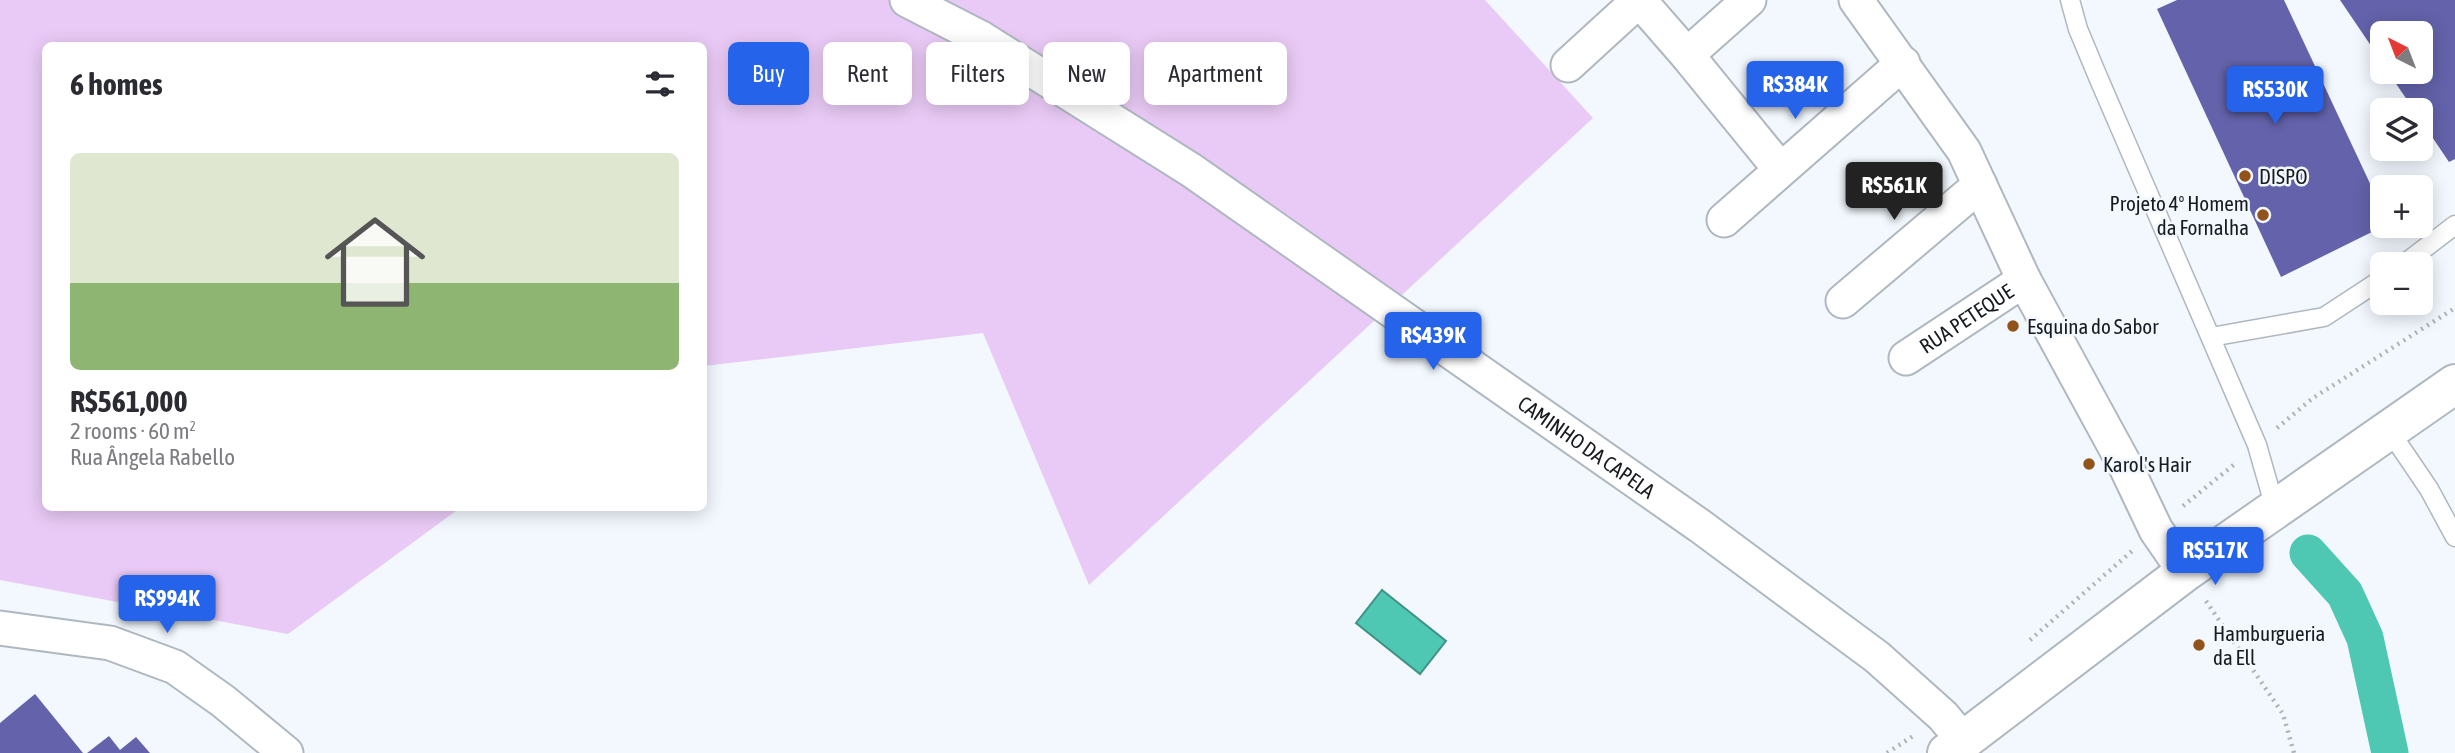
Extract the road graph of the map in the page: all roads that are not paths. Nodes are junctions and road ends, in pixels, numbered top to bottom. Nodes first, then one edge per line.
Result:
1 (907, 0) edge
2 (1639, 0) edge
3 (1749, 0) edge
4 (1856, 0) edge
5 (2070, 0) edge
6 (1687, 55) junction
7 (1903, 63) junction
8 (1568, 65) dead end
9 (1780, 169) junction
10 (1980, 185) junction
11 (1724, 220) dead end
12 (2455, 225) edge
13 (2420, 252) edge
14 (2024, 280) junction
15 (2370, 287) edge
16 (1843, 301) dead end
17 (2211, 337) junction
18 (1906, 358) dead end
19 (2455, 384) edge
20 (2389, 430) junction
21 (2274, 508) junction
22 (2455, 537) edge
23 (2185, 572) junction
24 (0, 628) edge
25 (1955, 747) edge
26 (286, 753) edge

1 - 25 street, CAMINHO DA CAPELA
2 - 6 street
2 - 8 street
3 - 6 street
4 - 7 street
5 - 17 lane
6 - 9 street
7 - 9 street
7 - 10 street
9 - 11 street
10 - 14 street
10 - 16 street
12 - 13 lane
14 - 18 street, RUA PETEQUE
14 - 23 street
15 - 17 lane
17 - 21 lane
19 - 20 main road
20 - 21 main road
20 - 22 lane
21 - 23 main road
23 - 25 main road
24 - 26 street

